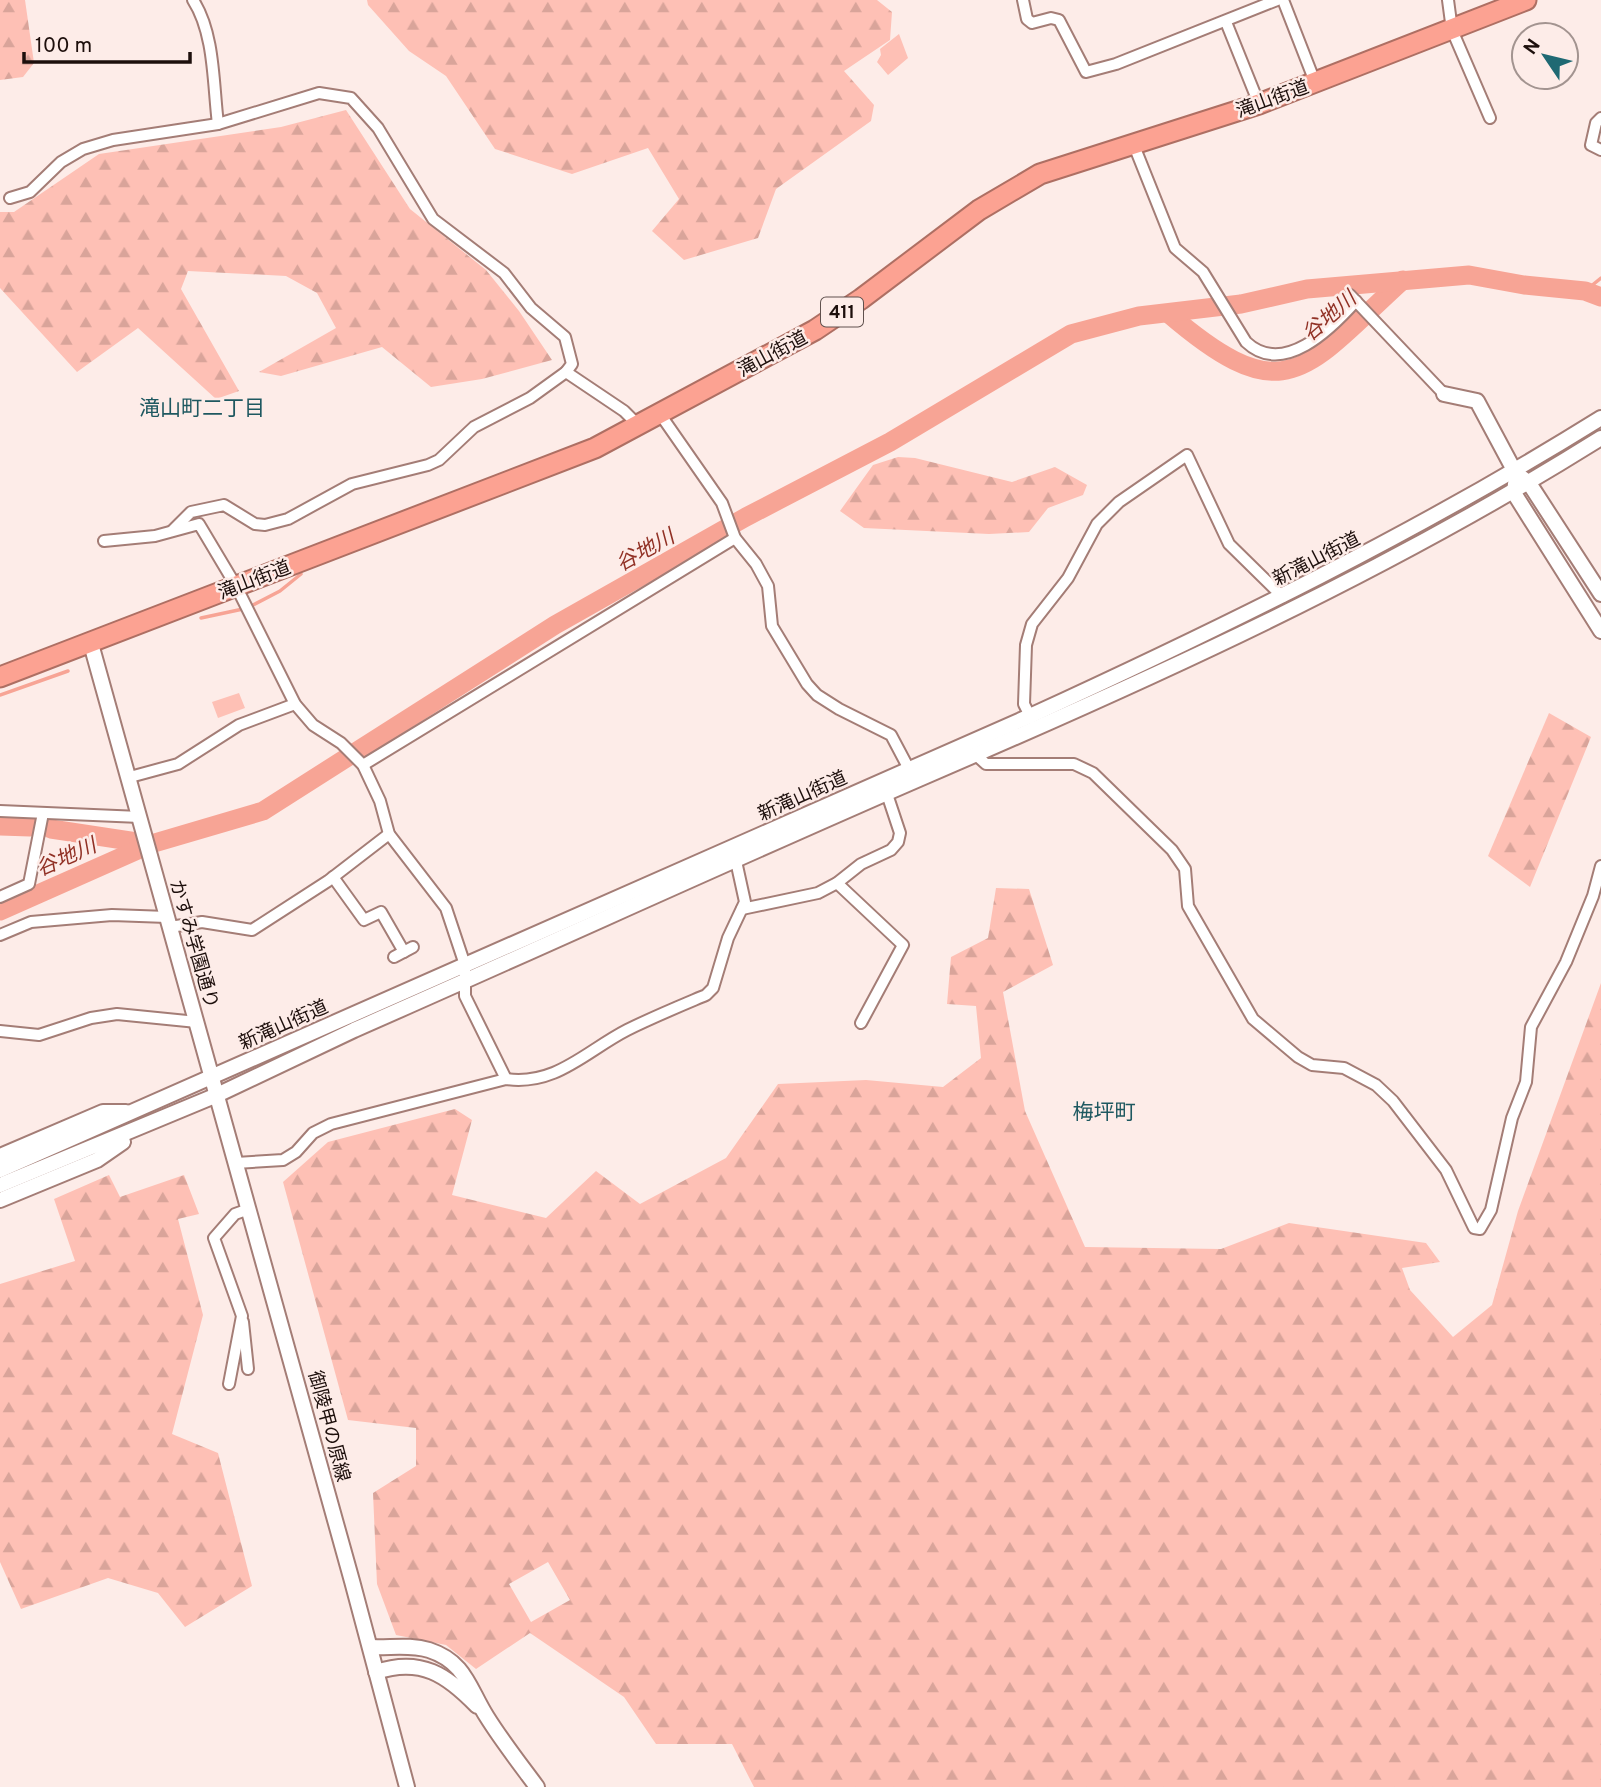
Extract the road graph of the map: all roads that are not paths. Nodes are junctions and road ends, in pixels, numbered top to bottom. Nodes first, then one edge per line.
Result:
1 (193, 0) edge
2 (1023, 0) edge
3 (1277, 0) edge
4 (1283, 0) edge
5 (1448, 0) edge
6 (1526, 0) edge
7 (1226, 22) junction
8 (1452, 30) junction
9 (1315, 82) junction
10 (1259, 104) junction
11 (1490, 118) dead end
12 (1601, 118) edge
13 (218, 124) junction
14 (1133, 143) junction
15 (1601, 150) edge
16 (10, 198) dead end
17 (566, 372) junction
18 (1444, 394) joint
19 (660, 414) junction
20 (1601, 418) edge
21 (639, 426) junction
22 (1601, 438) edge
23 (1515, 472) junction
24 (1529, 483) junction
25 (1514, 493) junction
26 (171, 531) junction
27 (734, 536) junction
28 (104, 541) dead end
29 (236, 586) junction
30 (1601, 594) edge
31 (1283, 597) junction
32 (1601, 631) edge
33 (91, 644) junction
34 (0, 677) edge
35 (295, 704) junction
36 (1030, 716) junction
37 (976, 755) junction
38 (362, 764) junction
39 (908, 769) junction
40 (130, 777) junction
41 (887, 794) junction
42 (0, 811) edge
43 (43, 813) junction
44 (824, 814) junction
45 (141, 819) junction
46 (389, 834) junction
47 (736, 861) junction
48 (1601, 866) edge
49 (333, 877) junction
50 (837, 883) junction
51 (0, 897) edge
52 (741, 909) junction
53 (168, 922) junction
54 (0, 935) edge
55 (404, 952) dead end
56 (466, 973) junction
57 (197, 1022) junction
58 (861, 1023) dead end
59 (0, 1031) edge
60 (212, 1077) junction
61 (506, 1079) junction
62 (217, 1095) junction
63 (131, 1112) junction
64 (147, 1125) junction
65 (0, 1156) edge
66 (236, 1163) junction
67 (0, 1170) edge
68 (0, 1185) edge
69 (0, 1200) edge
70 (249, 1209) junction
71 (242, 1316) junction
72 (248, 1369) dead end
73 (229, 1384) dead end
74 (371, 1647) junction
75 (376, 1672) junction
76 (486, 1715) junction
77 (407, 1787) edge
78 (537, 1787) edge

1 - 13 street
2 - 7 street
3 - 7 street
4 - 9 street
5 - 8 street
6 - 8 highway, 滝山街道 / 411
7 - 10 street
8 - 9 highway, 滝山街道 / 411
8 - 11 street
9 - 10 highway, 滝山街道 / 411
10 - 14 highway, 滝山街道 / 411
12 - 15 street
13 - 16 street
13 - 17 street
14 - 18 street
14 - 19 highway, 滝山街道 / 411
17 - 21 street
17 - 26 street
18 - 23 main road
19 - 21 highway, 滝山街道 / 411
19 - 27 street
20 - 23 main road, 新滝山街道
21 - 29 highway, 滝山街道 / 411
22 - 24 main road, 新滝山街道
23 - 24 main road
23 - 25 main road
23 - 31 main road, 新滝山街道
24 - 25 main road, 新滝山街道
24 - 30 main road
25 - 32 main road
25 - 37 main road, 新滝山街道
26 - 28 street
26 - 29 street
27 - 38 street
27 - 39 street
29 - 33 highway, 滝山街道 / 411
29 - 35 street
31 - 36 main road, 新滝山街道
31 - 36 street
33 - 34 highway, 滝山街道 / 411
33 - 40 main road
35 - 38 street
35 - 40 street
36 - 39 main road, 新滝山街道
37 - 41 main road, 新滝山街道
37 - 48 street
38 - 46 street
39 - 44 main road, 新滝山街道
40 - 45 main road
41 - 44 main road, 新滝山街道
41 - 50 street
42 - 43 street
43 - 45 street
43 - 51 street
44 - 47 main road, 新滝山街道
44 - 56 main road, 新滝山街道
45 - 53 main road, かすみ学園通り
46 - 49 street
46 - 56 street
47 - 52 street
47 - 56 main road, 新滝山街道
49 - 53 street
49 - 55 street
50 - 52 street
50 - 58 street
52 - 61 street
53 - 54 street
53 - 57 main road, かすみ学園通り
56 - 60 main road, 新滝山街道
56 - 61 street
56 - 62 main road, 新滝山街道
57 - 59 street
57 - 60 main road, かすみ学園通り
60 - 62 main road, 御陵甲の原線
60 - 63 main road, 新滝山街道
61 - 66 street
62 - 64 main road, 新滝山街道
62 - 66 main road, 御陵甲の原線
63 - 65 main road
63 - 67 main road, 新滝山街道
64 - 68 main road, 新滝山街道
64 - 69 main road
66 - 70 main road, 御陵甲の原線
70 - 71 street
70 - 74 main road, 御陵甲の原線
71 - 72 street
71 - 73 street
74 - 75 main road, 御陵甲の原線
74 - 76 main road
75 - 76 main road
75 - 77 main road, 御陵甲の原線
76 - 78 main road

